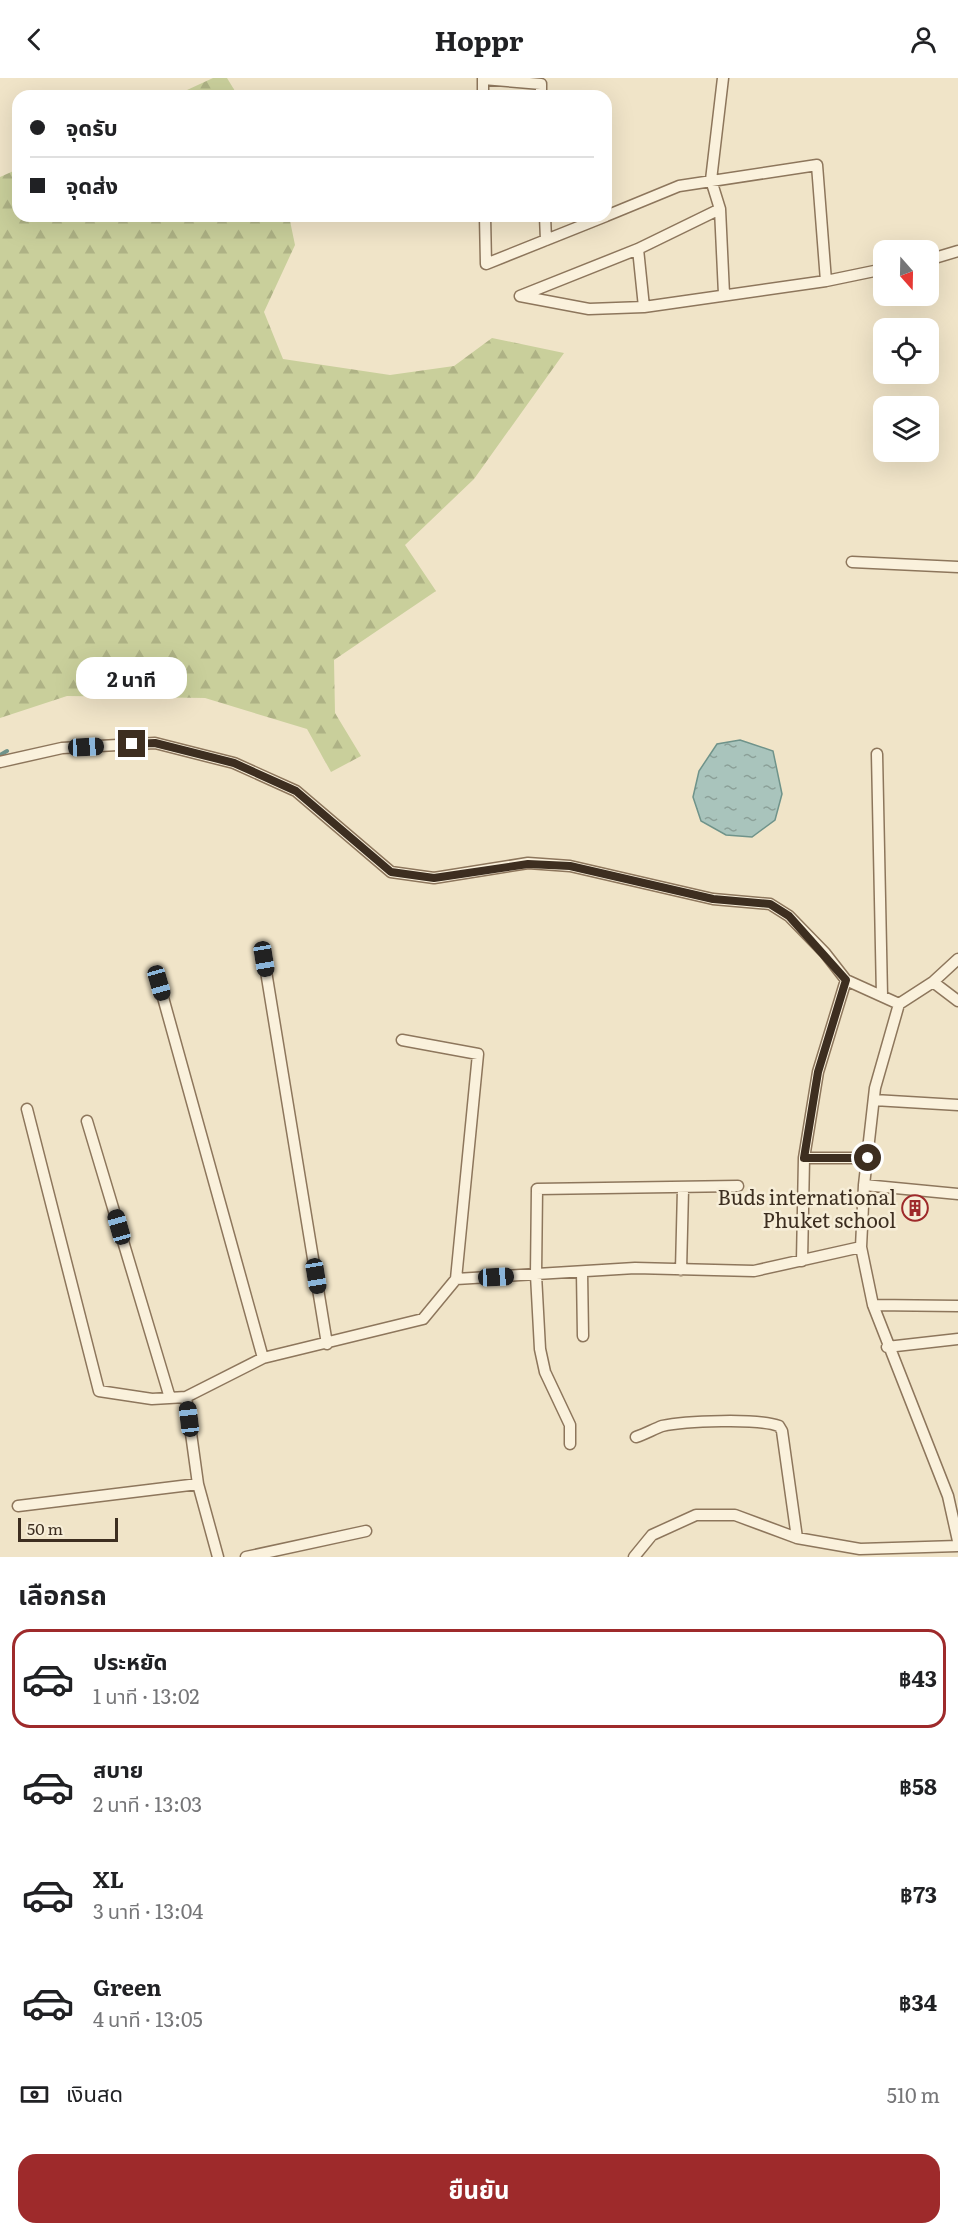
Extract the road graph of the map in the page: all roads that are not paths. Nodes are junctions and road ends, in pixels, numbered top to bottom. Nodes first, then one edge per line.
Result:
1 (723, 78) edge
2 (483, 90) edge
3 (541, 90) edge
4 (711, 180) junction
5 (720, 209) junction
6 (612, 214) edge
7 (485, 222) edge
8 (545, 222) edge
9 (591, 222) edge
10 (546, 240) junction
11 (638, 249) junction
12 (958, 251) edge
13 (939, 257) edge
14 (873, 271) edge
15 (826, 280) junction
16 (724, 294) junction
17 (644, 307) junction
18 (852, 562) dead end
19 (958, 567) edge
20 (877, 754) dead end
21 (0, 762) edge
22 (958, 958) edge
23 (264, 959) dead end
24 (846, 980) junction
25 (933, 982) junction
26 (159, 983) dead end
27 (882, 996) junction
28 (958, 1002) edge
29 (899, 1004) junction
30 (402, 1040) dead end
31 (874, 1100) junction
32 (958, 1105) edge
33 (27, 1108) dead end
34 (87, 1120) dead end
35 (804, 1158) junction
36 (868, 1158) junction
37 (864, 1185) junction
38 (738, 1186) dead end
39 (683, 1189) junction
40 (958, 1194) edge
41 (861, 1247) junction
42 (802, 1262) junction
43 (681, 1270) junction
44 (582, 1272) junction
45 (536, 1275) junction
46 (456, 1279) junction
47 (873, 1305) junction
48 (958, 1306) edge
49 (583, 1336) dead end
50 (958, 1339) edge
51 (327, 1344) junction
52 (887, 1347) junction
53 (263, 1358) junction
54 (186, 1397) junction
55 (170, 1398) junction
56 (636, 1437) dead end
57 (570, 1444) dead end
58 (198, 1484) junction
59 (18, 1506) dead end
60 (366, 1531) dead end
61 (797, 1538) junction
62 (958, 1541) edge
63 (958, 1546) edge
64 (218, 1557) edge
65 (246, 1557) edge
66 (634, 1557) edge

1 - 4 street
2 - 3 street
4 - 5 street
4 - 6 street
4 - 15 street
5 - 11 street
5 - 16 street
7 - 10 street
8 - 10 street
9 - 10 street
11 - 17 street
11 - 17 street
12 - 13 street
14 - 15 street
15 - 16 street
16 - 17 street
18 - 19 street
20 - 27 street
21 - 24 street
22 - 25 street
23 - 51 street
24 - 27 street
24 - 35 street
25 - 28 street
25 - 29 street
26 - 53 street
27 - 29 street
29 - 31 street
30 - 46 street
31 - 32 street
31 - 36 street
33 - 55 street
34 - 55 street
35 - 36 street
35 - 42 street
36 - 37 street
37 - 40 street
37 - 41 street
38 - 39 street
39 - 43 street
39 - 45 street
41 - 42 street
41 - 47 street
42 - 43 street
43 - 44 street
44 - 45 street
44 - 49 street
45 - 46 street
45 - 57 street
46 - 51 street
47 - 48 street
47 - 52 street
50 - 52 street
51 - 53 street
52 - 62 street
53 - 54 street
54 - 55 street
54 - 58 street
56 - 61 street
58 - 59 street
58 - 64 street
60 - 65 street
61 - 63 street
61 - 66 street

